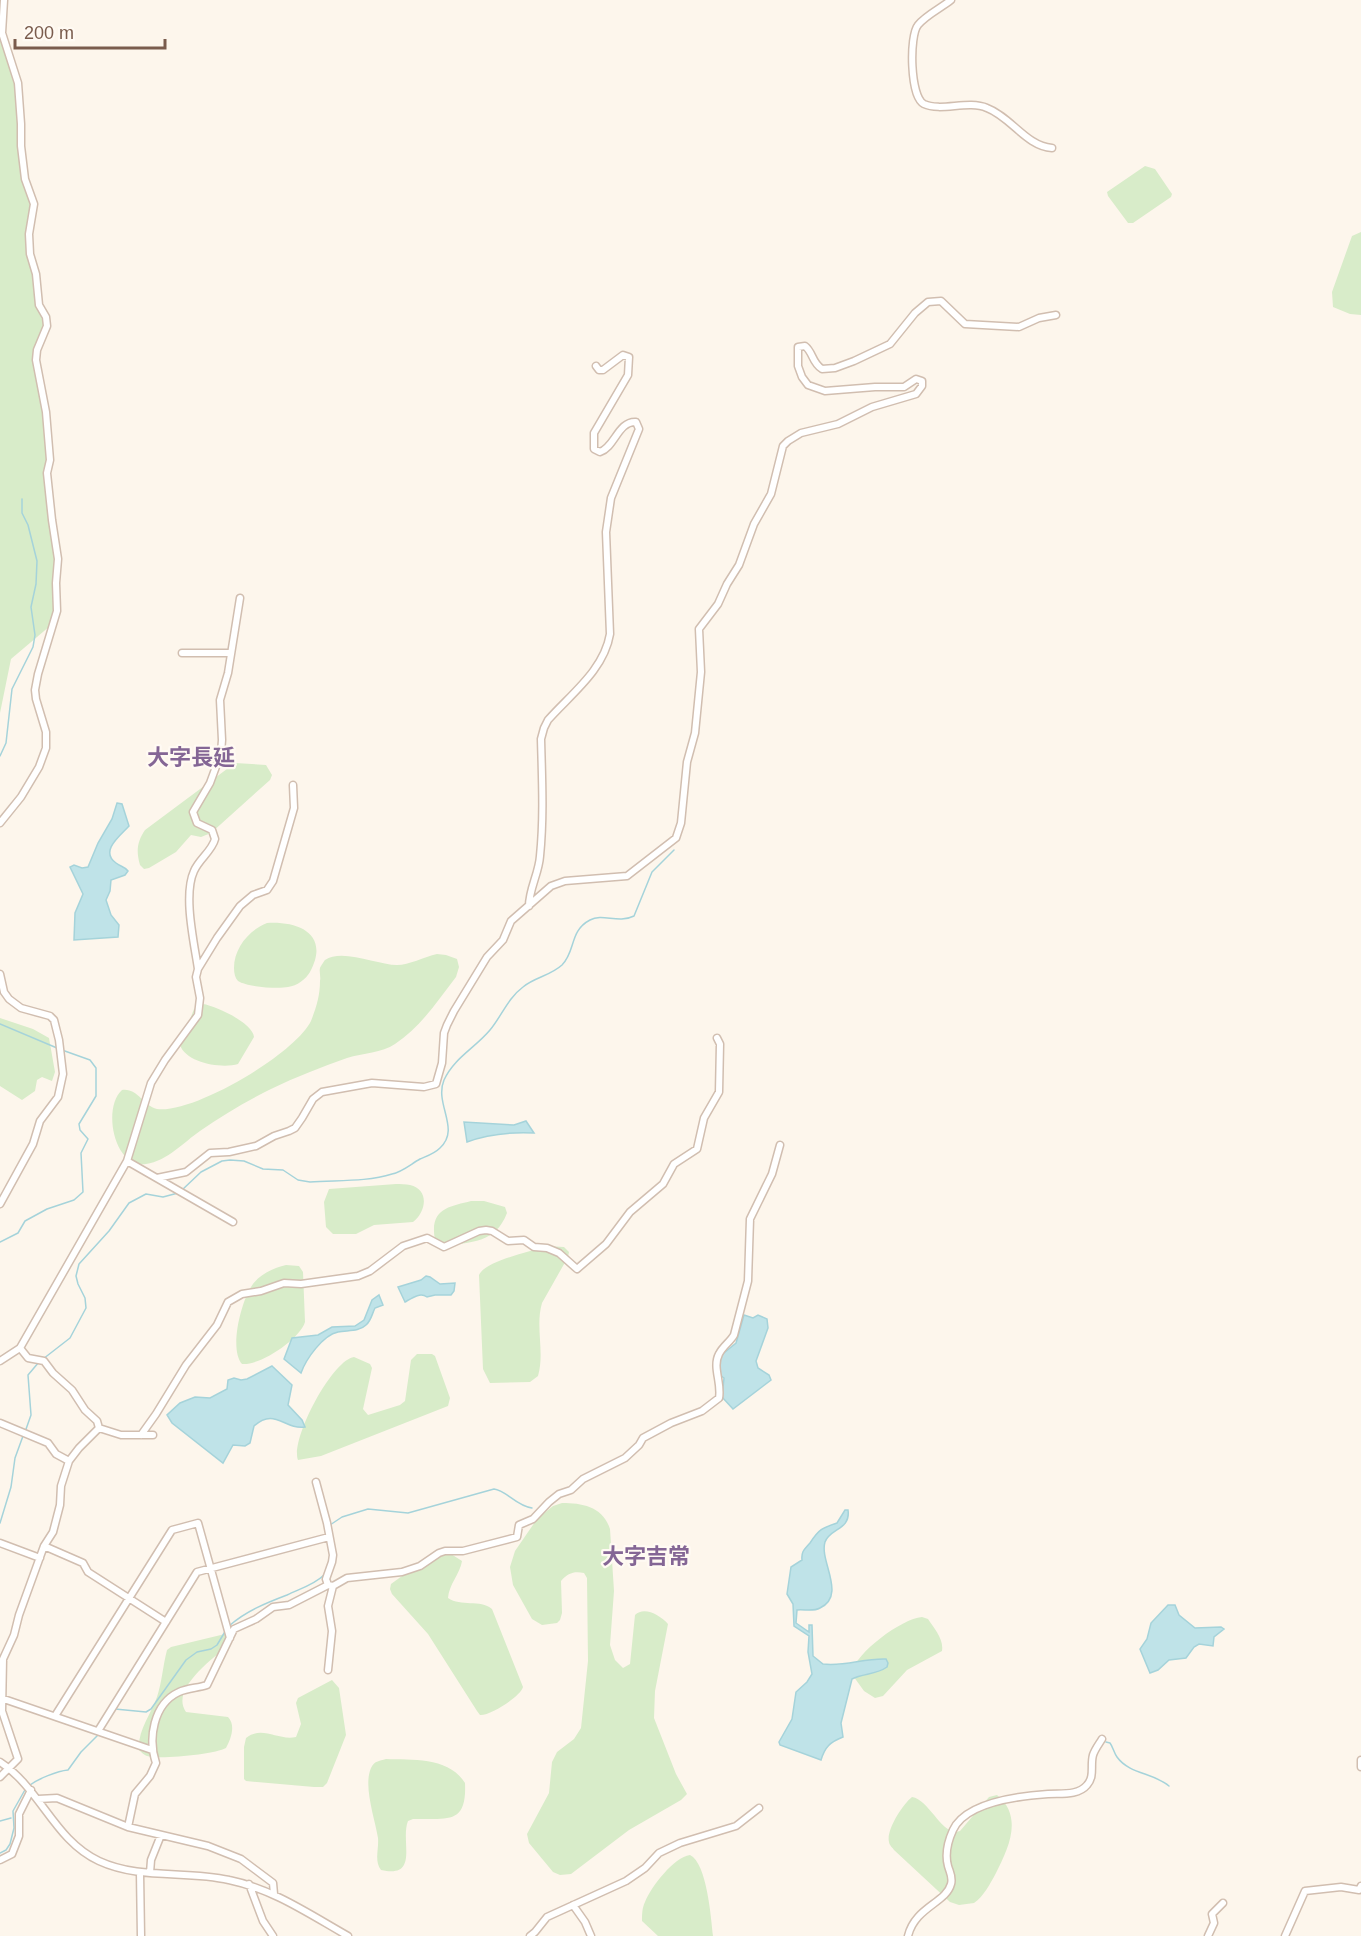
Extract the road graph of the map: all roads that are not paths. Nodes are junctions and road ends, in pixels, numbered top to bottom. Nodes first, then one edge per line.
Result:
1 (4, 0) edge
2 (951, 0) edge
3 (1052, 148) dead end
4 (1056, 315) dead end
5 (596, 366) dead end
6 (240, 598) dead end
7 (182, 653) dead end
8 (230, 653) junction
9 (293, 785) dead end
10 (0, 823) edge
11 (529, 906) junction
12 (198, 969) junction
13 (0, 974) edge
14 (717, 1038) dead end
15 (780, 1145) dead end
16 (127, 1161) junction
17 (157, 1178) junction
18 (0, 1204) edge
19 (233, 1221) dead end
20 (20, 1348) junction
21 (0, 1361) edge
22 (0, 1423) edge
23 (99, 1428) junction
24 (141, 1435) junction
25 (153, 1435) dead end
26 (69, 1461) junction
27 (316, 1482) dead end
28 (329, 1537) junction
29 (0, 1544) edge
30 (44, 1546) junction
31 (39, 1558) junction
32 (211, 1568) junction
33 (331, 1585) junction
34 (129, 1598) junction
35 (166, 1622) junction
36 (230, 1638) junction
37 (328, 1670) dead end
38 (1, 1698) edge
39 (55, 1716) junction
40 (98, 1731) junction
41 (1102, 1739) dead end
42 (152, 1750) junction
43 (1361, 1760) edge
44 (0, 1762) edge
45 (1361, 1767) edge
46 (9, 1768) junction
47 (0, 1777) edge
48 (29, 1788) junction
49 (38, 1799) junction
50 (759, 1808) dead end
51 (128, 1827) junction
52 (161, 1835) junction
53 (0, 1860) edge
54 (140, 1873) junction
55 (150, 1873) junction
56 (249, 1884) junction
57 (1361, 1886) edge
58 (274, 1894) junction
59 (1223, 1903) dead end
60 (573, 1905) junction
61 (141, 1936) edge
62 (273, 1936) edge
63 (348, 1936) edge
64 (530, 1936) edge
65 (591, 1936) edge
66 (908, 1936) edge
67 (1208, 1936) edge
68 (1285, 1936) edge

1 - 10 street
2 - 3 street
4 - 11 street
5 - 11 street
6 - 8 street
7 - 8 street
8 - 12 street
9 - 12 street
11 - 17 street
12 - 16 street
13 - 18 street
14 - 24 street
15 - 33 street
16 - 17 street
16 - 20 street
17 - 19 street
20 - 21 street
20 - 23 street
22 - 26 street
23 - 24 street
23 - 26 street
24 - 25 street
26 - 30 street
27 - 28 street
28 - 32 street
28 - 33 street
29 - 31 street
30 - 31 street
30 - 34 street
31 - 38 street
32 - 34 street
32 - 35 street
32 - 36 street
33 - 36 street
33 - 37 street
34 - 35 street
34 - 39 street
35 - 40 street
36 - 42 street
38 - 39 street
38 - 46 street
39 - 40 street
40 - 42 street
41 - 66 street
42 - 51 street
43 - 45 street
44 - 46 street
46 - 47 street
46 - 48 street
48 - 49 street
48 - 53 street
49 - 51 street
49 - 54 street
50 - 60 street
51 - 52 street
52 - 55 street
52 - 58 street
54 - 55 street
54 - 61 street
55 - 56 street
56 - 58 street
56 - 62 street
57 - 68 street
58 - 63 street
59 - 67 street
60 - 64 street
60 - 65 street

